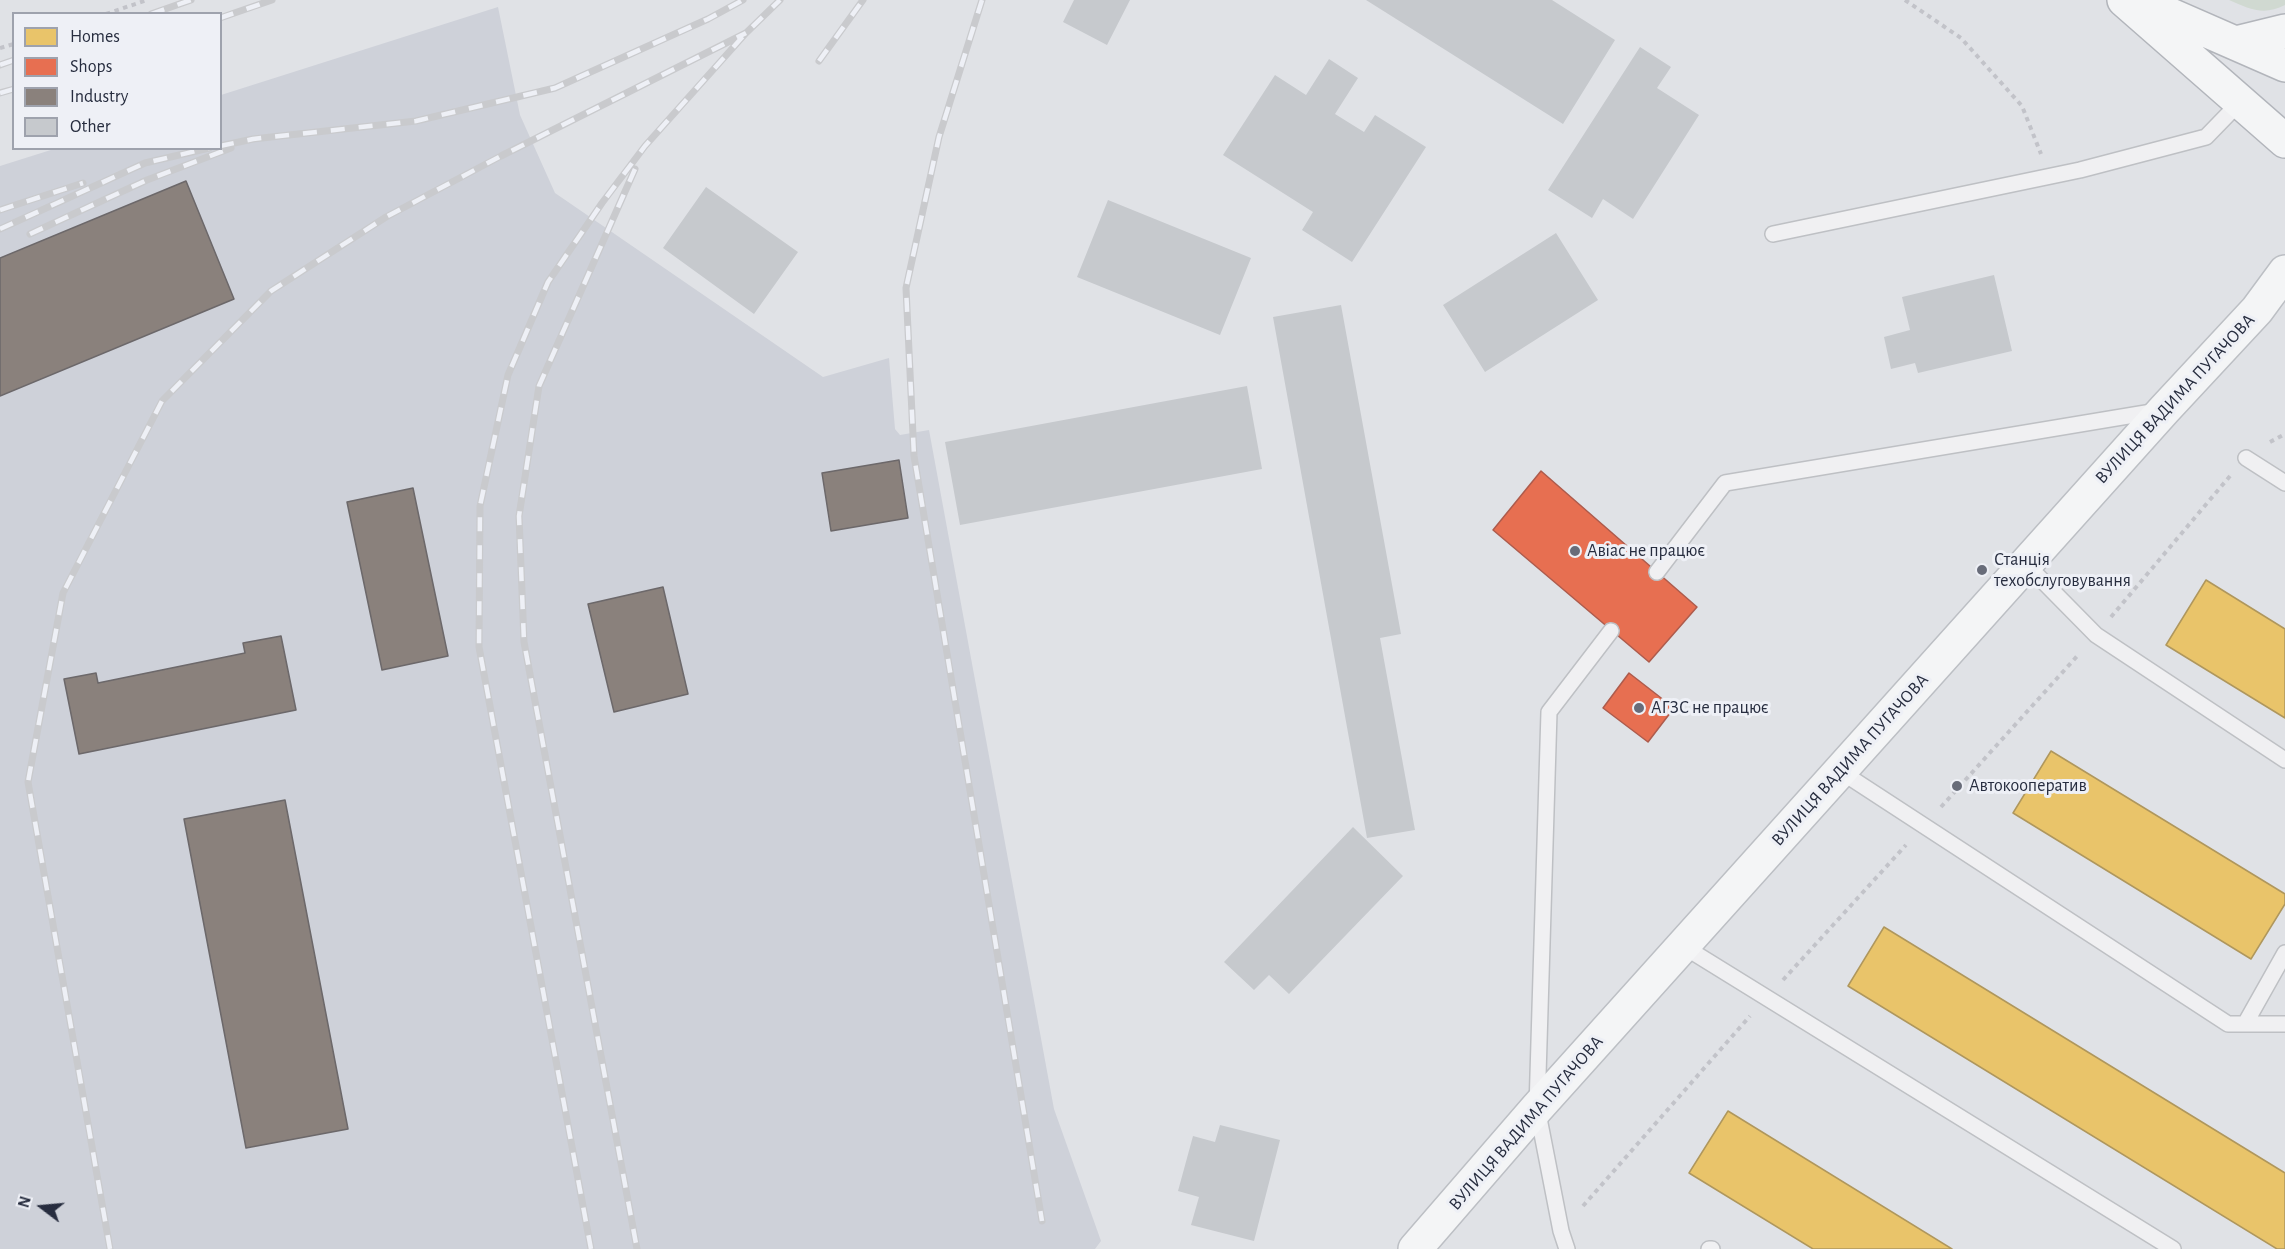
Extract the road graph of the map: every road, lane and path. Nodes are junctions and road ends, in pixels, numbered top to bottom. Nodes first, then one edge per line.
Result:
1 (147, 0) edge
2 (1905, 0) edge
3 (2124, 0) edge
4 (2136, 0) edge
5 (112, 12) edge
6 (2285, 31) edge
7 (2236, 44) junction
8 (2285, 65) edge
9 (2240, 102) junction
10 (2285, 141) edge
11 (2050, 177) junction
12 (1773, 234) dead end
13 (2285, 272) edge
14 (2164, 410) junction
15 (2246, 458) dead end
16 (2285, 483) edge
17 (2026, 564) junction
18 (1657, 572) dead end
19 (1611, 631) dead end
20 (2285, 760) edge
21 (1840, 771) junction
22 (1683, 946) junction
23 (2285, 953) edge
24 (2245, 1024) junction
25 (2285, 1024) edge
26 (1537, 1108) junction
27 (1415, 1249) edge
28 (1567, 1249) edge
29 (2173, 1249) edge

1 - 5 path
2 - 11 path
3 - 9 main road
4 - 7 main road
6 - 7 main road
7 - 8 main road
9 - 10 main road
9 - 11 lane
11 - 12 lane
13 - 14 main road, ВУЛИЦЯ ВАДИМА ПУГАЧОВА
14 - 17 main road, ВУЛИЦЯ ВАДИМА ПУГАЧОВА
14 - 18 lane
15 - 16 lane
17 - 20 lane
17 - 21 main road, ВУЛИЦЯ ВАДИМА ПУГАЧОВА
19 - 26 lane
21 - 22 main road, ВУЛИЦЯ ВАДИМА ПУГАЧОВА
21 - 24 lane
22 - 26 main road, ВУЛИЦЯ ВАДИМА ПУГАЧОВА
22 - 29 lane
23 - 24 lane
24 - 25 lane
26 - 27 main road, ВУЛИЦЯ ВАДИМА ПУГАЧОВА
26 - 28 lane

